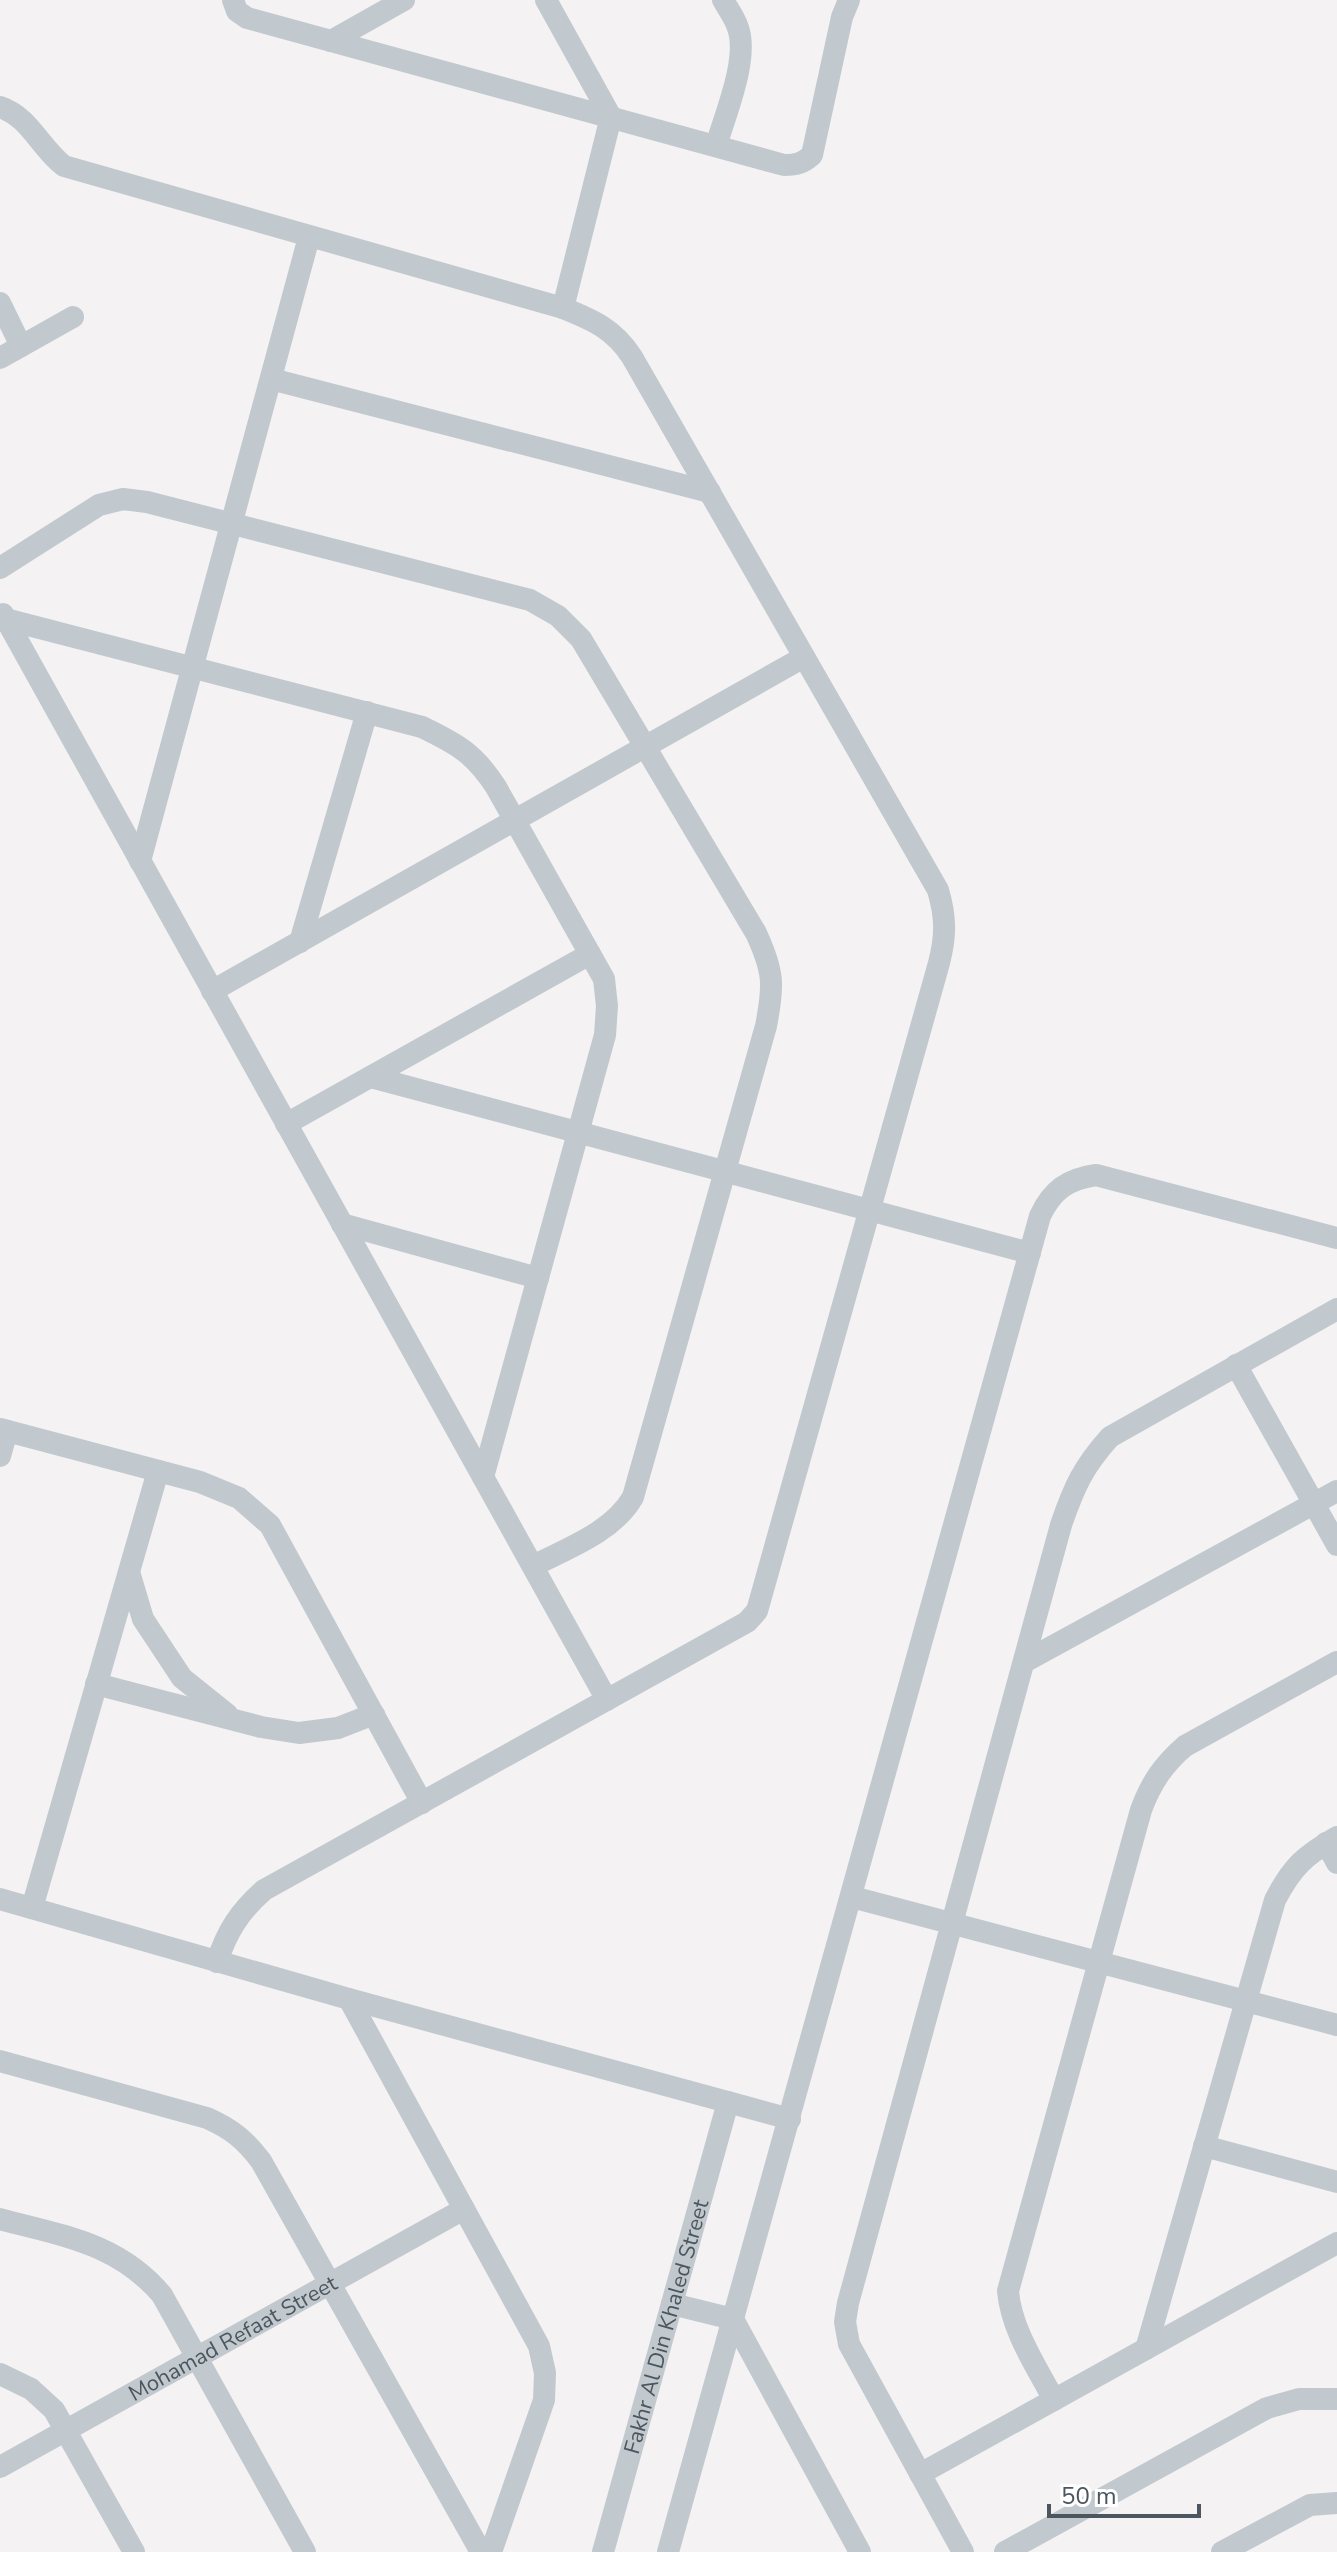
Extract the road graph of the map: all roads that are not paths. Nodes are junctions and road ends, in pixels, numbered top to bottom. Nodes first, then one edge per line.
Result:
1 (233, 0) edge
2 (404, 0) edge
3 (546, 0) edge
4 (723, 0) edge
5 (849, 0) edge
6 (331, 41) junction
7 (0, 107) edge
8 (611, 117) junction
9 (716, 146) junction
10 (309, 237) junction
11 (0, 303) edge
12 (563, 308) junction
13 (73, 317) dead end
14 (21, 346) junction
15 (0, 358) edge
16 (271, 379) junction
17 (710, 492) junction
18 (232, 523) junction
19 (0, 568) edge
20 (3, 614) edge
21 (804, 657) junction
22 (192, 668) junction
23 (367, 712) junction
24 (646, 747) junction
25 (515, 820) junction
26 (140, 861) junction
27 (300, 942) junction
28 (590, 954) junction
29 (212, 991) junction
30 (371, 1077) junction
31 (286, 1124) junction
32 (578, 1132) junction
33 (725, 1172) junction
34 (870, 1211) junction
35 (342, 1224) junction
36 (1337, 1238) edge
37 (1030, 1253) junction
38 (538, 1278) junction
39 (1337, 1309) edge
40 (1236, 1365) junction
41 (4, 1430) edge
42 (0, 1456) edge
43 (158, 1471) junction
44 (483, 1477) junction
45 (1337, 1491) edge
46 (1314, 1504) junction
47 (1337, 1545) edge
48 (533, 1566) junction
49 (129, 1571) junction
50 (1024, 1662) junction
51 (1337, 1662) edge
52 (96, 1684) junction
53 (607, 1700) junction
54 (374, 1714) junction
55 (233, 1720) junction
56 (422, 1803) junction
57 (1333, 1847) edge
58 (852, 1897) junction
59 (0, 1899) edge
60 (32, 1908) junction
61 (952, 1924) junction
62 (217, 1962) junction
63 (1099, 1962) junction
64 (349, 1999) junction
65 (1245, 2001) junction
66 (1337, 2025) edge
67 (0, 2061) edge
68 (728, 2102) junction
69 (790, 2119) junction
70 (1204, 2146) junction
71 (1337, 2182) edge
72 (464, 2209) junction
73 (0, 2219) edge
74 (1337, 2243) edge
75 (330, 2284) junction
76 (672, 2304) junction
77 (733, 2319) junction
78 (1146, 2349) junction
79 (197, 2358) junction
80 (0, 2374) edge
81 (1337, 2399) edge
82 (1054, 2400) junction
83 (67, 2430) junction
84 (0, 2467) edge
85 (920, 2474) junction
86 (1337, 2503) edge
87 (134, 2552) edge
88 (305, 2552) edge
89 (481, 2552) edge
90 (491, 2552) edge
91 (603, 2552) edge
92 (668, 2552) edge
93 (860, 2552) edge
94 (963, 2552) edge
95 (1005, 2552) edge
96 (1222, 2552) edge

1 - 6 street
2 - 6 street
3 - 8 street
4 - 9 street
5 - 9 street
6 - 8 street
7 - 10 street
8 - 9 street
8 - 12 street
10 - 12 street
10 - 16 street
11 - 14 street
12 - 17 street
13 - 14 street
14 - 15 street
16 - 17 street
16 - 18 street
17 - 21 street
18 - 19 street
18 - 22 street
18 - 24 street
20 - 22 street
20 - 26 street
21 - 24 street
21 - 34 street
22 - 23 street
22 - 26 street
23 - 25 street
23 - 27 street
24 - 25 street
24 - 33 street
25 - 27 street
25 - 28 street
26 - 29 street
27 - 29 street
28 - 30 street
28 - 32 street
29 - 31 street
30 - 31 street
30 - 32 street
31 - 35 street
32 - 33 street
32 - 38 street
33 - 34 street
33 - 48 street
34 - 37 street
34 - 53 street
35 - 38 street
35 - 44 street
36 - 37 street
37 - 58 street
38 - 44 street
39 - 40 street
40 - 46 street
40 - 50 street
41 - 42 street
41 - 43 street
43 - 49 street
43 - 54 street
44 - 48 street
45 - 46 street
46 - 47 street
46 - 50 street
48 - 53 street
49 - 52 street
49 - 55 street
50 - 61 street
51 - 63 street
52 - 55 street
52 - 60 street
53 - 56 street
54 - 55 street
54 - 56 street
56 - 62 street
57 - 65 street
58 - 61 street
58 - 69 street
59 - 60 street
60 - 62 street
61 - 63 street
61 - 85 street
62 - 64 street
63 - 65 street
63 - 82 street
64 - 68 street
64 - 72 street
65 - 66 street
65 - 70 street
67 - 75 street
68 - 69 street
68 - 76 street, Fakhr Al Din Khaled Street
69 - 77 street
70 - 71 street
70 - 78 street
72 - 75 street, Mohamad Refaat Street
72 - 90 street
73 - 79 street
74 - 78 street
75 - 79 street, Mohamad Refaat Street
75 - 89 street
76 - 77 street
76 - 91 street, Fakhr Al Din Khaled Street
77 - 92 street
77 - 93 street
78 - 82 street
79 - 83 street, Mohamad Refaat Street
79 - 88 street
80 - 83 street
81 - 95 street
82 - 85 street
83 - 84 street, Mohamad Refaat Street
83 - 87 street
85 - 94 street
86 - 96 street

